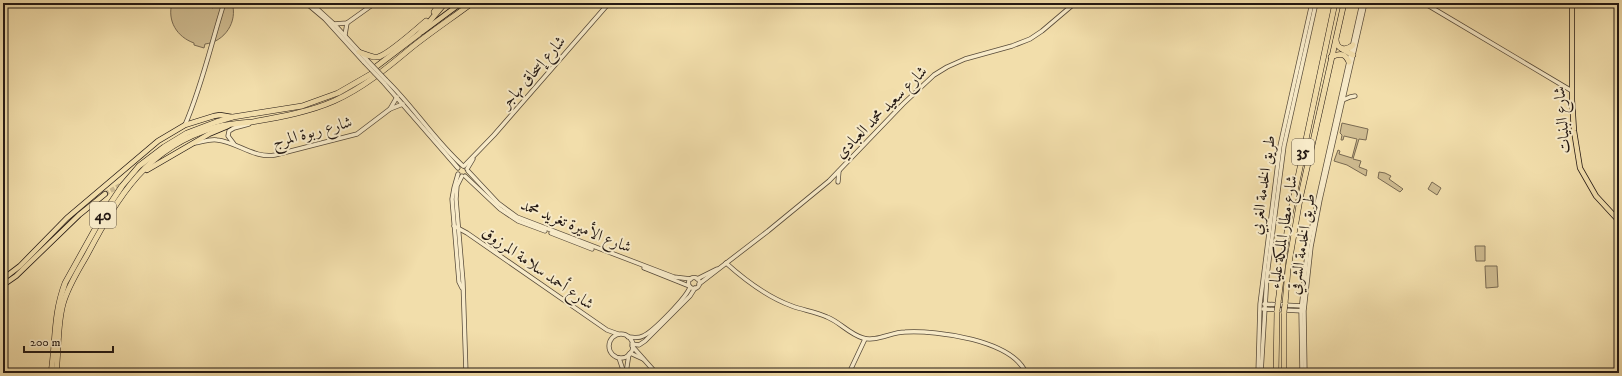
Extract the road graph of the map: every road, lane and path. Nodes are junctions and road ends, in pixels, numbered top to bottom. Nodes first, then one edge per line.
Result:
1 (224, 3) edge
2 (306, 3) edge
3 (311, 3) edge
4 (375, 3) edge
5 (440, 3) edge
6 (445, 3) edge
7 (461, 3) edge
8 (609, 3) edge
9 (1075, 3) edge
10 (1312, 3) edge
11 (1316, 3) edge
12 (1335, 3) edge
13 (1344, 3) edge
14 (1362, 3) edge
15 (1365, 3) edge
16 (1424, 3) edge
17 (1572, 3) edge
18 (470, 4) edge
19 (347, 23) junction
20 (334, 24) junction
21 (419, 34) junction
22 (345, 36) junction
23 (1336, 38) junction
24 (1353, 45) junction
25 (1342, 49) junction
26 (359, 52) junction
27 (1352, 55) junction
28 (1331, 57) junction
29 (366, 61) junction
30 (1349, 62) junction
31 (385, 82) junction
32 (1572, 91) junction
33 (1355, 96) dead end
34 (397, 97) junction
35 (1343, 100) junction
36 (403, 104) junction
37 (390, 109) junction
38 (233, 118) junction
39 (256, 121) junction
40 (185, 125) junction
41 (228, 125) junction
42 (194, 144) junction
43 (234, 145) junction
44 (458, 168) junction
45 (466, 168) junction
46 (147, 170) dead end
47 (839, 171) junction
48 (462, 175) junction
49 (838, 182) dead end
50 (105, 194) tunnel mouth
51 (1619, 221) edge
52 (456, 227) junction
53 (726, 264) junction
54 (721, 267) junction
55 (3, 279) edge
56 (691, 279) junction
57 (697, 279) junction
58 (3, 284) edge
59 (699, 284) junction
60 (689, 286) junction
61 (695, 288) junction
62 (1262, 304) junction
63 (1303, 306) junction
64 (1262, 309) junction
65 (1303, 311) junction
66 (607, 330) junction
67 (618, 334) junction
68 (628, 337) junction
69 (865, 339) junction
70 (611, 340) junction
71 (632, 345) junction
72 (630, 354) junction
73 (619, 358) junction
74 (646, 360) junction
75 (1276, 372) edge
76 (51, 373) edge
77 (56, 373) edge
78 (466, 373) edge
79 (625, 373) edge
80 (656, 373) edge
81 (849, 373) edge
82 (1026, 373) edge
83 (1258, 373) edge
84 (1261, 373) edge
85 (1284, 373) edge
86 (1302, 373) edge
87 (1306, 373) edge

1 - 40 street
2 - 29 street, شارع الأميرة تغريد محمد
3 - 20 street, شارع الأميرة تغريد محمد
4 - 19 street
5 - 26 highway
6 - 21 highway, 40
7 - 21 main road
8 - 45 street, شارع إسحاق مهاجر
9 - 47 street, شارع سعيد محمد العبادي
10 - 62 street, طريق الخدمة الغربي
11 - 62 street, طريق الخدمة الغربي
12 - 75 highway, شارع مطار الملكة علياء / 35, bridge
13 - 23 highway, شارع مطار الملكة علياء / 35
14 - 24 street, طريق الخدمة الشرقي
15 - 27 street, طريق الخدمة الشرقي
16 - 32 street
17 - 32 main road, شارع البنيات
18 - 39 highway, 40
19 - 20 street
19 - 22 street
20 - 22 street, شارع الأميرة تغريد محمد
21 - 38 highway, 40
22 - 26 street, شارع الأميرة تغريد محمد
23 - 25 highway
23 - 28 highway, شارع مطار الملكة علياء / 35
24 - 25 highway
24 - 27 street, طريق الخدمة الشرقي
25 - 27 highway
26 - 29 street, شارع الأميرة تغريد محمد
27 - 30 street, طريق الخدمة الشرقي
27 - 35 street, طريق الخدمة الشرقي
28 - 30 highway
28 - 85 highway, شارع مطار الملكة علياء / 35, bridge
29 - 31 street, شارع الأميرة تغريد محمد, bridge
30 - 63 street, طريق الخدمة الشرقي
31 - 34 street, شارع الأميرة تغريد محمد
31 - 45 street, شارع الأميرة تغريد محمد
32 - 51 main road, شارع البنيات
33 - 35 street
34 - 36 street, شارع الأميرة تغريد محمد
34 - 37 street, شارع ربوة المرج
35 - 63 street, طريق الخدمة الشرقي
36 - 37 street, شارع ربوة المرج
36 - 44 street, شارع الأميرة تغريد محمد
37 - 43 street, شارع ربوة المرج
38 - 40 main road
38 - 76 highway, 40
39 - 41 highway, 40
39 - 43 street, شارع ربوة المرج
40 - 55 main road
41 - 42 main road
41 - 77 highway, 40
42 - 43 street, شارع ربوة المرج
42 - 46 main road
44 - 45 street
44 - 48 street
45 - 48 street
45 - 56 street, شارع الأميرة تغريد محمد
47 - 49 street
47 - 53 street, شارع سعيد محمد العبادي
48 - 52 street
48 - 60 street, شارع الأميرة تغريد محمد
50 - 58 main road
52 - 66 street, شارع أحمد سلامة المرزوق
52 - 78 street
53 - 54 street, شارع سعيد محمد العبادي
53 - 69 street
54 - 57 street, شارع سعيد محمد العبادي
54 - 59 street, شارع سعيد محمد العبادي
56 - 57 street
56 - 60 street
57 - 59 street
59 - 61 street
60 - 61 street
60 - 68 street
61 - 71 street
62 - 63 street
62 - 64 street, طريق الخدمة الغربي
63 - 65 street, طريق الخدمة الشرقي
64 - 65 street
64 - 83 street, طريق الخدمة الغربي
64 - 84 street, طريق الخدمة الغربي
65 - 86 street, طريق الخدمة الشرقي
65 - 87 street, طريق الخدمة الشرقي
66 - 67 street, شارع أحمد سلامة المرزوق
66 - 70 street
67 - 68 street
67 - 70 street
68 - 71 street
69 - 81 street
69 - 82 street
70 - 73 street
71 - 72 street
71 - 74 street
72 - 73 street
72 - 74 street
72 - 79 street
73 - 79 street
74 - 80 street

